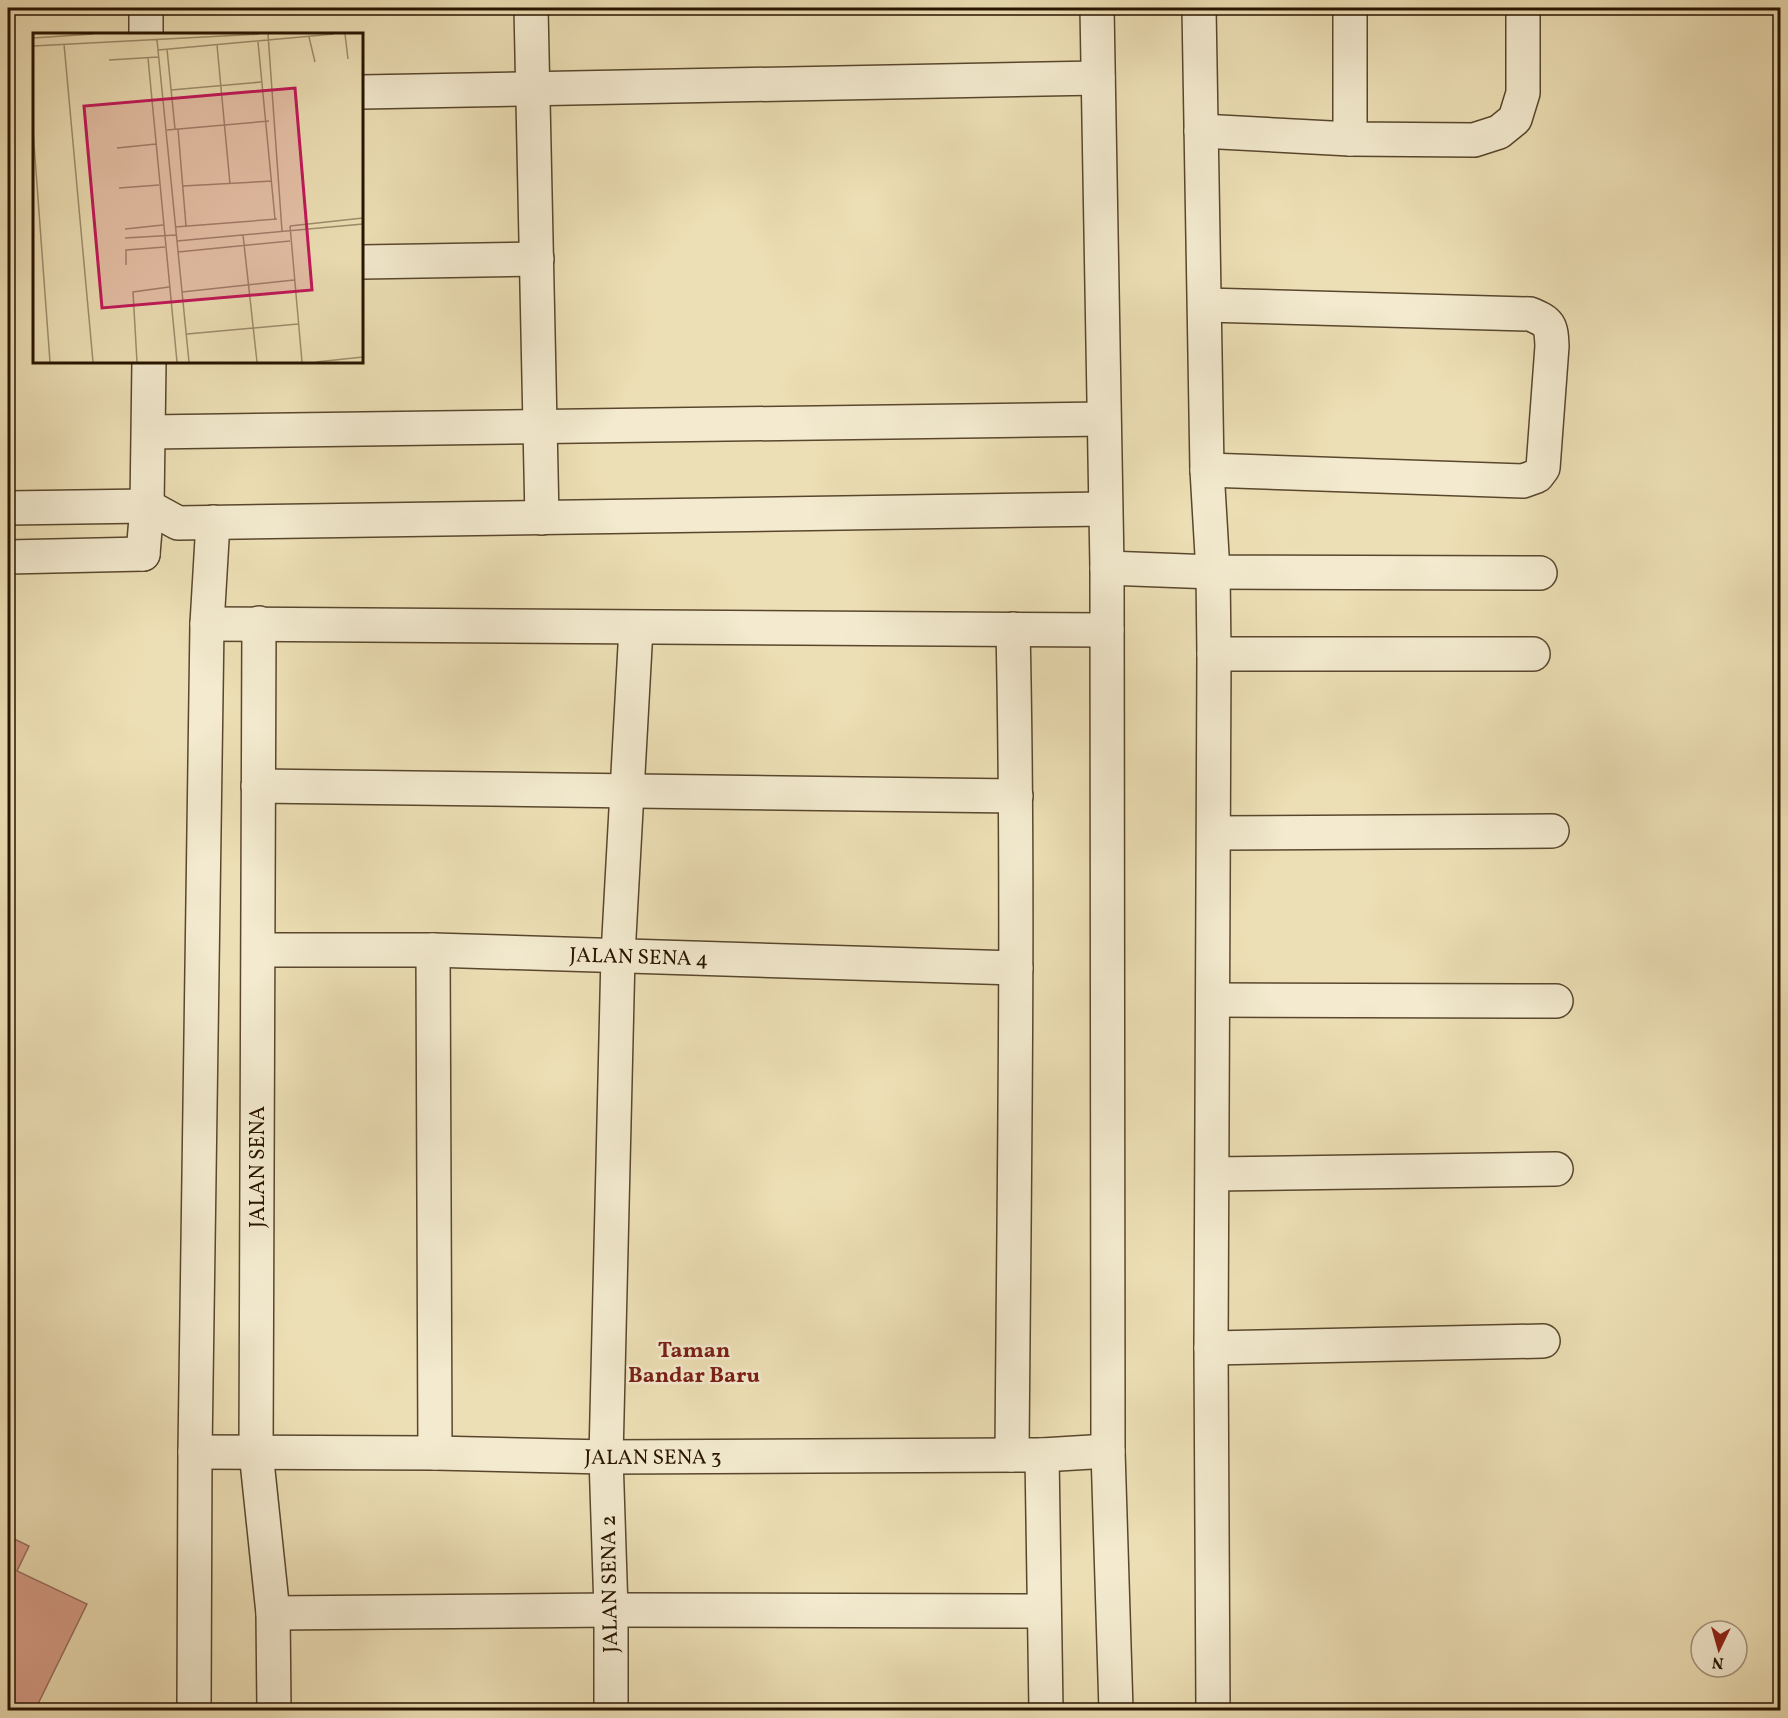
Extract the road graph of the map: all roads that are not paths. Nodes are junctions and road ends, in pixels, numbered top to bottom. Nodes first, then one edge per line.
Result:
1 (146, 8) edge
2 (531, 8) edge
3 (1097, 8) edge
4 (1199, 8) edge
5 (1350, 8) edge
6 (1523, 8) edge
7 (146, 33) edge
8 (1098, 78) junction
9 (533, 89) junction
10 (363, 92) edge
11 (1201, 130) junction
12 (1350, 139) junction
13 (537, 259) junction
14 (363, 262) edge
15 (1205, 305) junction
16 (148, 363) edge
17 (1103, 419) junction
18 (540, 426) junction
19 (149, 432) junction
20 (1207, 470) junction
21 (147, 506) junction
22 (8, 508) edge
23 (1105, 508) junction
24 (542, 518) junction
25 (213, 522) junction
26 (178, 524) junction
27 (143, 554) junction
28 (8, 557) edge
29 (1107, 568) junction
30 (1213, 572) junction
31 (1540, 573) dead end
32 (259, 623) junction
33 (207, 624) junction
34 (636, 628) junction
35 (1013, 629) junction
36 (1107, 630) junction
37 (1214, 654) junction
38 (1533, 654) dead end
39 (258, 786) junction
40 (627, 791) junction
41 (1016, 796) junction
42 (1552, 831) dead end
43 (1214, 833) junction
44 (259, 950) junction
45 (433, 950) junction
46 (618, 955) junction
47 (1016, 968) junction
48 (1213, 1000) junction
49 (1556, 1001) dead end
50 (1556, 1169) dead end
51 (1213, 1174) junction
52 (1543, 1341) dead end
53 (1211, 1348) junction
54 (1108, 1451) junction
55 (195, 1452) junction
56 (256, 1452) junction
57 (435, 1453) junction
58 (1027, 1455) junction
59 (606, 1457) junction
60 (611, 1610) junction
61 (1044, 1611) junction
62 (273, 1613) junction
63 (194, 1710) edge
64 (274, 1710) edge
65 (611, 1710) edge
66 (1046, 1710) edge
67 (1116, 1710) edge
68 (1213, 1710) edge

1 - 7 street
2 - 9 street
3 - 8 street
4 - 11 street
5 - 12 street
6 - 12 street
8 - 9 street
8 - 17 street
9 - 10 street
9 - 13 street
11 - 12 street
11 - 15 street
13 - 14 street
13 - 18 street
15 - 20 street
15 - 20 street
16 - 19 street
17 - 18 street
17 - 23 street
18 - 19 street
18 - 24 street
19 - 21 street
20 - 30 street
21 - 22 street
21 - 26 street
21 - 27 street
23 - 24 street
23 - 29 street
24 - 25 street
25 - 26 street
25 - 33 street
26 - 27 street
27 - 28 street
29 - 30 street
29 - 36 street
30 - 31 street
30 - 37 street
32 - 33 street
32 - 34 street
32 - 39 street, JALAN SENA
33 - 55 street
34 - 35 street
34 - 40 street, JALAN SENA 2
35 - 36 street
35 - 41 street
36 - 54 street
37 - 38 street
37 - 43 street
39 - 40 street
39 - 44 street, JALAN SENA
40 - 41 street
40 - 46 street, JALAN SENA 2
41 - 47 street
42 - 43 street
43 - 48 street
44 - 45 street, JALAN SENA 4
44 - 56 street, JALAN SENA
45 - 46 street, JALAN SENA 4
45 - 57 street
46 - 47 street, JALAN SENA 4
46 - 59 street, JALAN SENA 2
47 - 58 street
48 - 49 street
48 - 51 street
50 - 51 street
51 - 53 street
52 - 53 street
53 - 68 street
54 - 58 street, JALAN SENA 3
54 - 67 street
55 - 56 street, JALAN SENA 3
55 - 63 street
56 - 57 street, JALAN SENA 3
56 - 62 street, JALAN SENA
57 - 59 street, JALAN SENA 3
58 - 59 street, JALAN SENA 3
58 - 61 street
59 - 60 street, JALAN SENA 2
60 - 61 street
60 - 62 street
60 - 65 street, JALAN SENA 2
61 - 66 street
62 - 64 street, JALAN SENA

